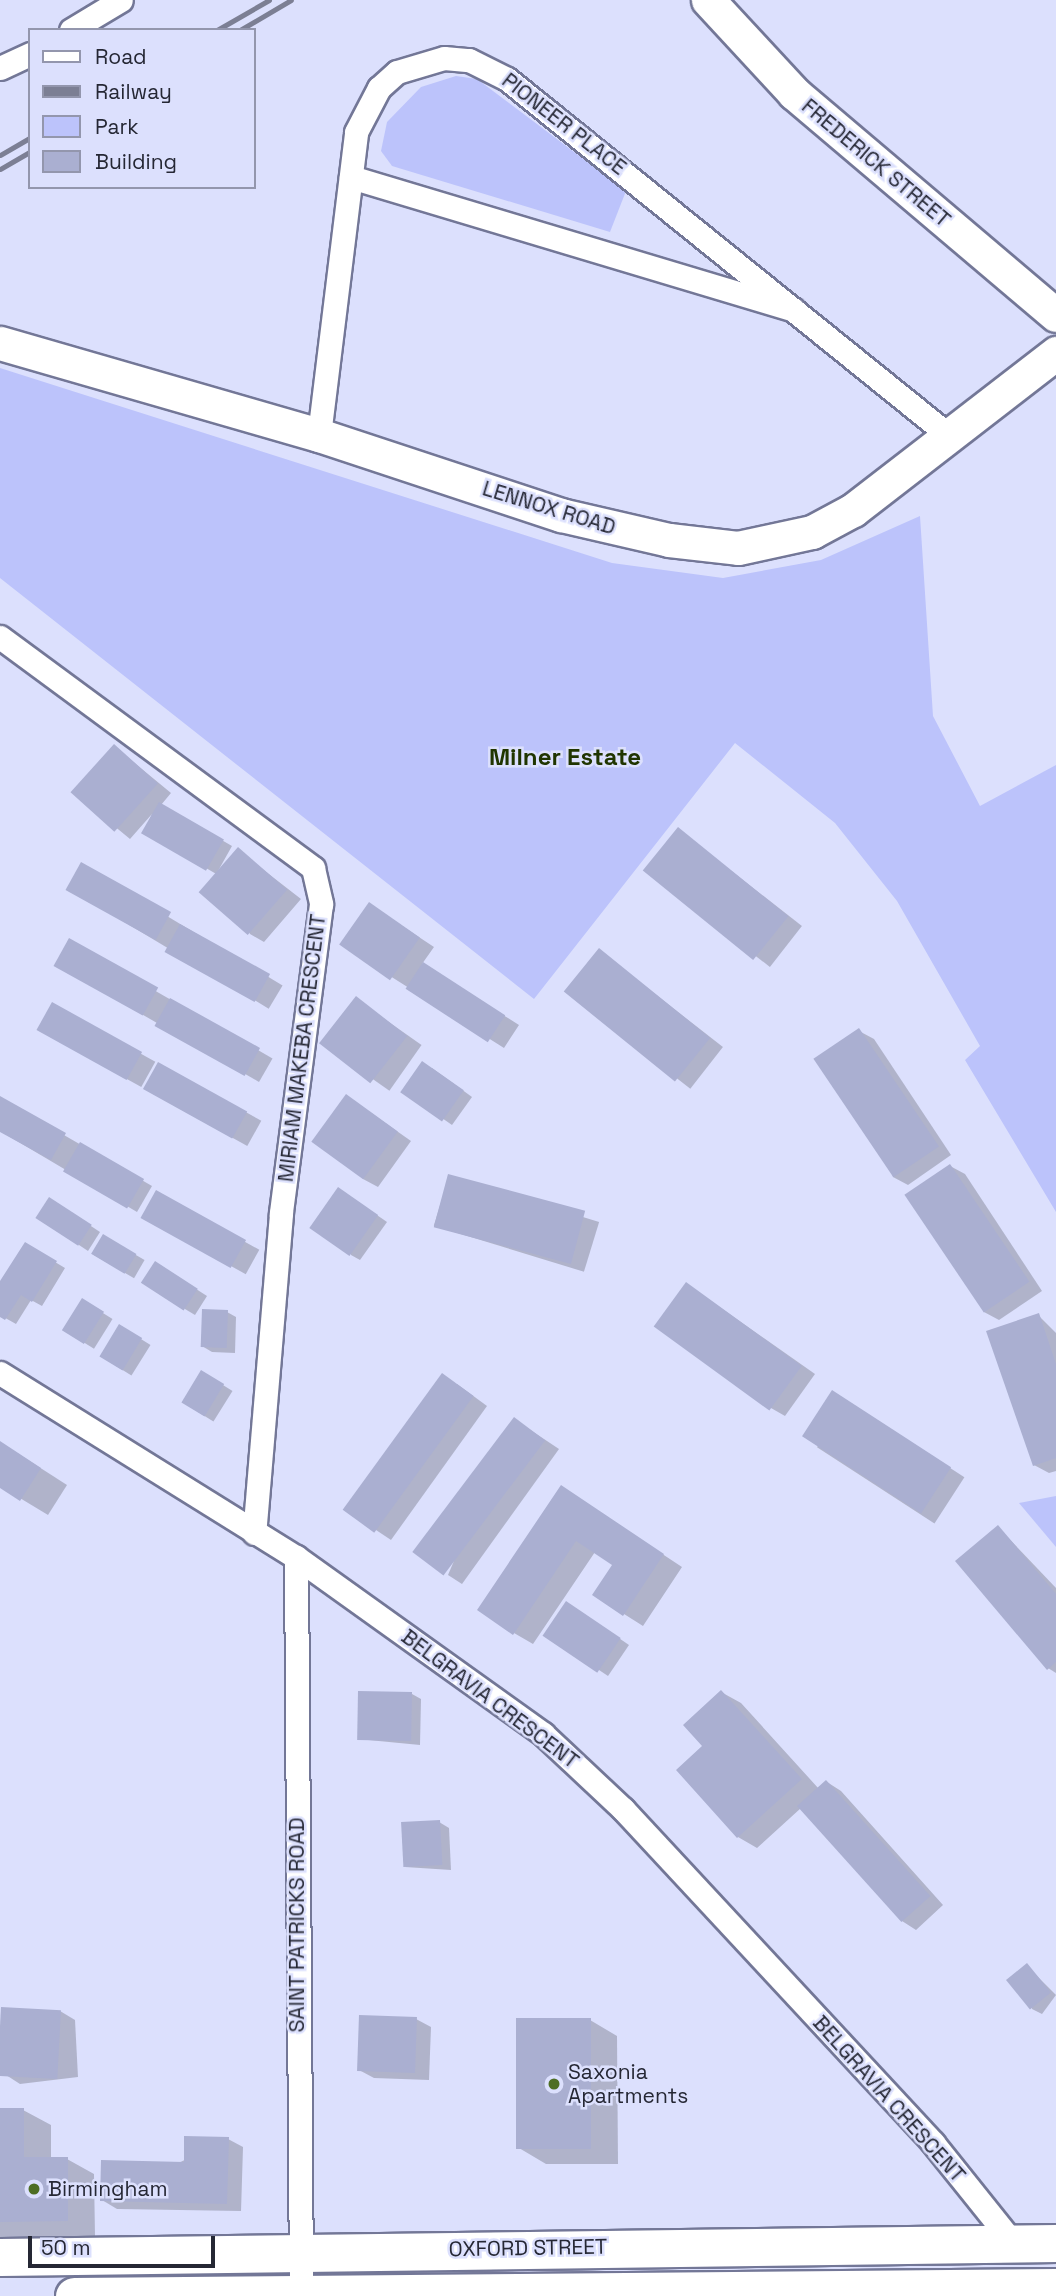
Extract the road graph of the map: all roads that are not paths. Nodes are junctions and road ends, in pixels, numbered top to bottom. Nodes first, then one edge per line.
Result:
1 (121, 0) edge
2 (708, 0) edge
3 (74, 28) edge
4 (28, 55) edge
5 (0, 68) edge
6 (351, 177) junction
7 (807, 314) junction
8 (1056, 315) edge
9 (0, 343) edge
10 (1056, 352) edge
11 (319, 435) junction
12 (952, 438) junction
13 (0, 637) edge
14 (0, 1373) edge
15 (254, 1533) junction
16 (296, 1557) junction
17 (1013, 2243) junction
18 (1056, 2243) edge
19 (299, 2250) junction
20 (0, 2257) edge
21 (1056, 2287) edge
22 (301, 2293) junction
23 (74, 2296) edge

1 - 3 street
2 - 8 street, FREDERICK STREET
4 - 5 street
6 - 7 street, PIONEER PLACE
6 - 7 street, PIONEER PLACE
6 - 11 street, PIONEER PLACE
7 - 12 street, PIONEER PLACE
9 - 11 street, LENNOX ROAD
10 - 12 street, LENNOX ROAD
11 - 12 street, LENNOX ROAD
13 - 15 street, MIRIAM MAKEBA CRESCENT
14 - 15 street, BELGRAVIA CRESCENT
15 - 16 street, BELGRAVIA CRESCENT
16 - 17 street, BELGRAVIA CRESCENT
16 - 19 street, SAINT PATRICKS ROAD
17 - 18 main road, OXFORD STREET
17 - 19 main road, OXFORD STREET
19 - 20 main road, OXFORD STREET
19 - 22 street, SAINT PATRICKS ROAD
21 - 22 main road, OXFORD STREET
22 - 23 main road, OXFORD STREET

